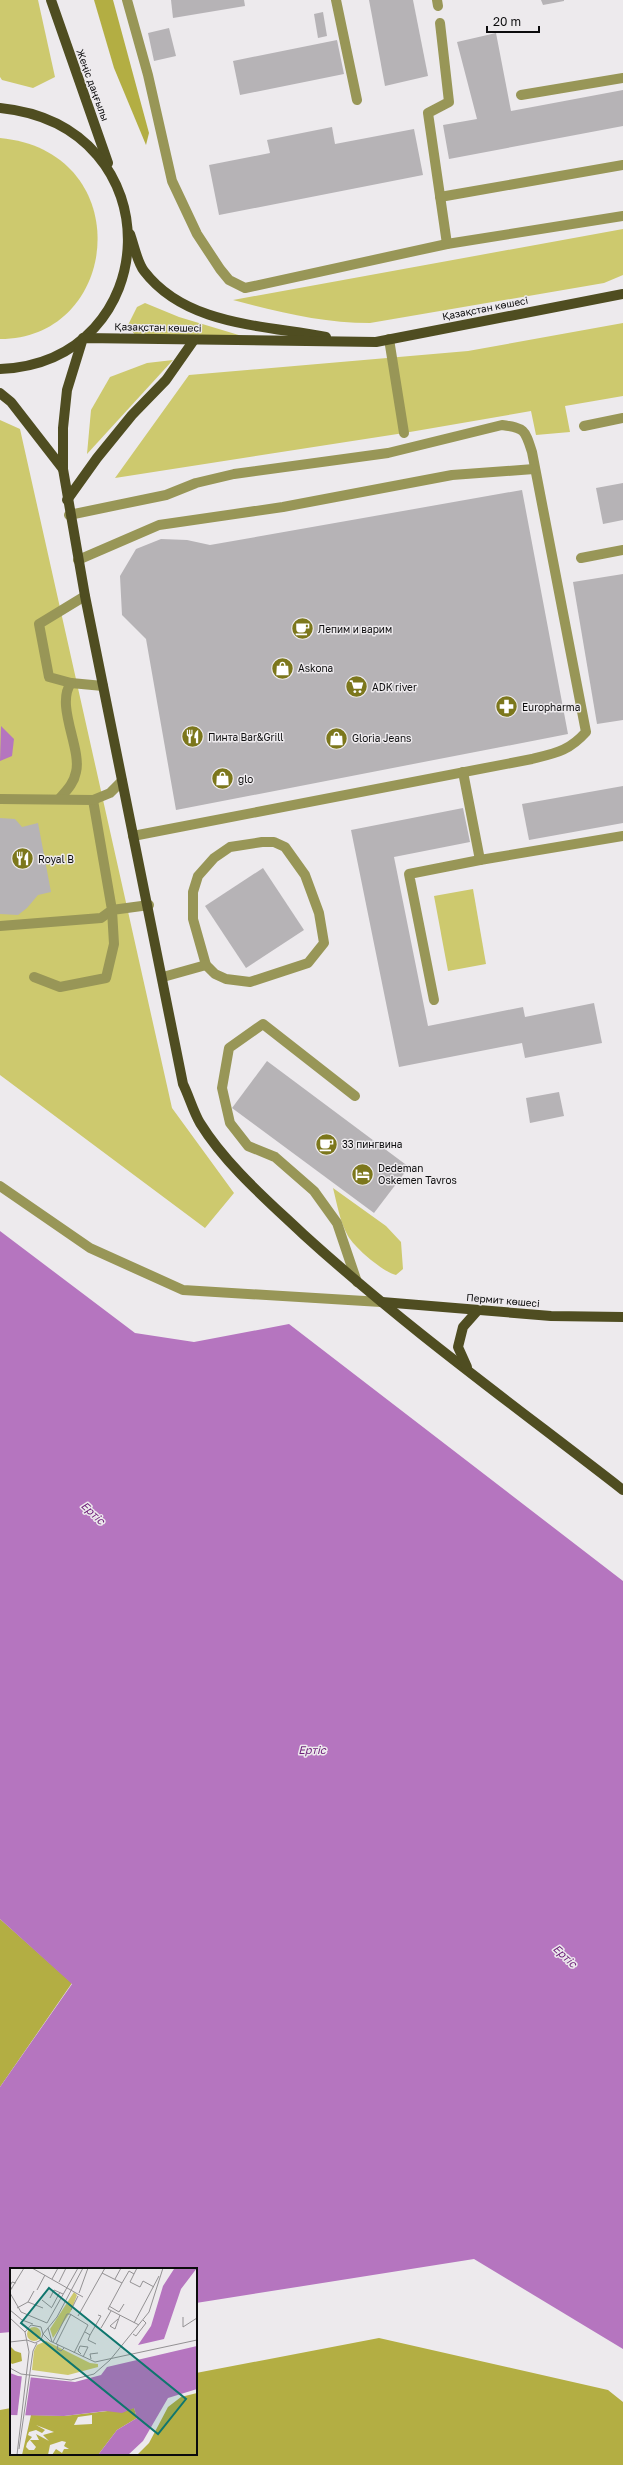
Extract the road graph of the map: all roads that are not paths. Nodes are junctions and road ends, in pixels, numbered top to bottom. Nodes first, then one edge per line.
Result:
1 (51, 0) edge
2 (127, 0) edge
3 (336, 0) edge
4 (440, 23) dead end
5 (623, 78) edge
6 (521, 95) dead end
7 (357, 100) dead end
8 (0, 108) edge
9 (623, 165) edge
10 (114, 178) junction
11 (440, 197) junction
12 (623, 216) edge
13 (128, 230) junction
14 (447, 244) junction
15 (623, 294) edge
16 (83, 338) junction
17 (389, 339) junction
18 (194, 340) junction
19 (351, 342) junction
20 (0, 369) edge
21 (0, 393) edge
22 (623, 418) edge
23 (584, 426) dead end
24 (404, 433) dead end
25 (63, 468) junction
26 (534, 469) junction
27 (67, 500) junction
28 (70, 515) junction
29 (623, 550) edge
30 (581, 558) dead end
31 (78, 560) junction
32 (85, 596) junction
33 (71, 683) junction
34 (103, 686) junction
35 (463, 772) junction
36 (122, 781) junction
37 (60, 798) junction
38 (0, 799) edge
39 (93, 800) junction
40 (133, 836) junction
41 (623, 836) edge
42 (480, 860) junction
43 (149, 905) junction
44 (112, 910) junction
45 (0, 926) edge
46 (206, 965) junction
47 (34, 977) dead end
48 (163, 977) junction
49 (434, 1000) dead end
50 (355, 1096) dead end
51 (0, 1186) edge
52 (357, 1282) junction
53 (381, 1302) junction
54 (478, 1310) junction
55 (623, 1316) edge
56 (467, 1369) junction
57 (623, 1490) edge

1 - 10 main road, Жеңіс даңғылы
2 - 14 street
3 - 7 street
4 - 11 street
5 - 6 street
8 - 10 main road
9 - 11 street
10 - 13 main road
11 - 14 street
12 - 14 street
13 - 16 main road
13 - 19 main road, Қазақстан көшесі
15 - 17 main road, Қазақстан көшесі
16 - 18 main road, Қазақстан көшесі
16 - 20 main road
16 - 25 main road
17 - 19 main road, Қазақстан көшесі
17 - 24 street
18 - 19 main road, Қазақстан көшесі
18 - 27 main road
21 - 25 main road
22 - 23 street
25 - 27 main road
26 - 28 street
26 - 31 street
26 - 35 street
27 - 28 main road
28 - 31 main road
29 - 30 street
31 - 32 main road
32 - 33 street
32 - 34 main road
33 - 34 street
33 - 37 street
34 - 36 main road
35 - 40 street
35 - 42 street
36 - 39 street
36 - 40 main road
37 - 38 street
37 - 39 street
39 - 44 street
40 - 43 main road
41 - 42 street
42 - 49 street
43 - 44 street
43 - 48 main road
44 - 45 street
44 - 47 street
46 - 46 street
46 - 48 street
48 - 52 main road
50 - 52 street
51 - 53 street
52 - 53 main road
53 - 54 main road, Пермит көшесі
53 - 56 main road
54 - 55 main road, Пермит көшесі
54 - 56 main road
56 - 57 main road

